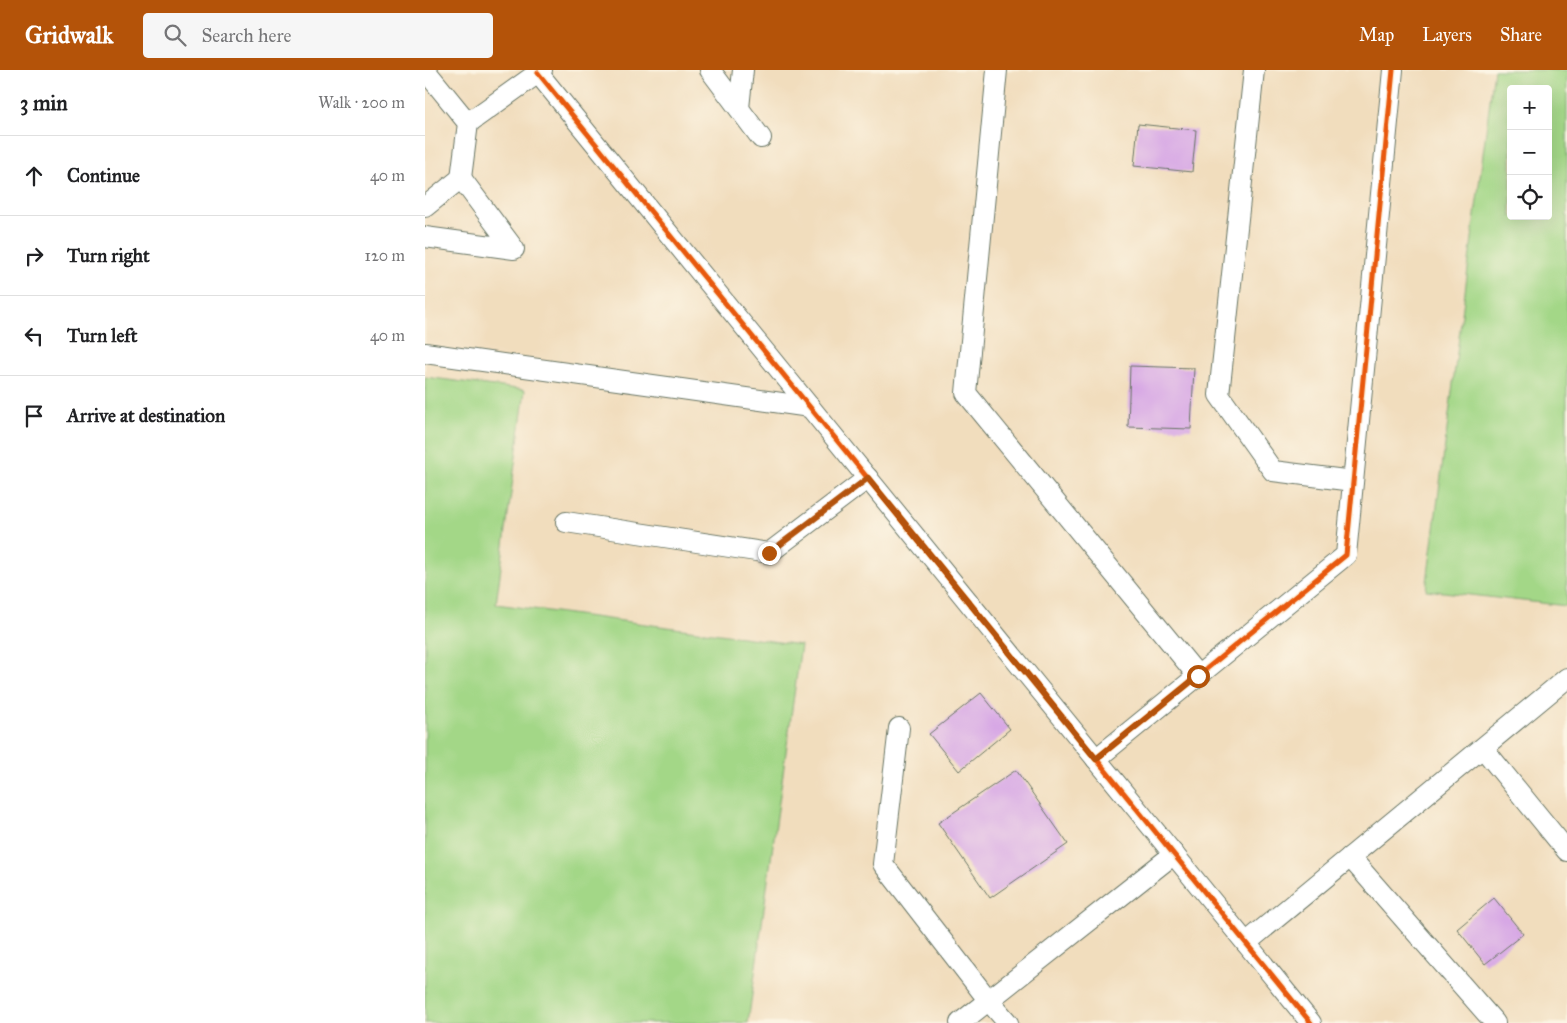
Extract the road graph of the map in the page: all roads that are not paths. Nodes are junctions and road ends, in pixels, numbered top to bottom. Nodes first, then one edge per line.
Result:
1 (425, 70) edge
2 (710, 70) edge
3 (743, 70) edge
4 (997, 70) edge
5 (1254, 70) edge
6 (1393, 70) edge
7 (540, 71) edge
8 (739, 108) junction
9 (468, 123) junction
10 (761, 138) dead end
11 (461, 178) junction
12 (425, 207) edge
13 (425, 237) edge
14 (425, 353) edge
15 (810, 407) junction
16 (868, 478) junction
17 (1353, 481) junction
18 (566, 522) dead end
19 (1198, 676) junction
20 (1567, 678) edge
21 (899, 728) dead end
22 (1483, 748) junction
23 (1096, 759) junction
24 (1567, 851) edge
25 (1174, 854) junction
26 (1350, 857) junction
27 (1246, 943) junction
28 (989, 1001) junction
29 (961, 1023) edge
30 (1008, 1023) edge
31 (1311, 1023) edge
32 (1495, 1023) edge

1 - 9 street
2 - 8 street
3 - 8 street
4 - 19 street
5 - 17 street
6 - 17 street
7 - 9 street
7 - 15 street
8 - 10 street
9 - 11 street
11 - 12 street
11 - 13 street
14 - 15 street
15 - 16 street
16 - 18 street
16 - 23 street
17 - 19 street
19 - 23 street
20 - 22 street
21 - 28 street
22 - 24 street
22 - 26 street
23 - 25 street
25 - 27 street
25 - 28 street
26 - 27 street
26 - 32 street
27 - 31 street
28 - 29 street
28 - 30 street

